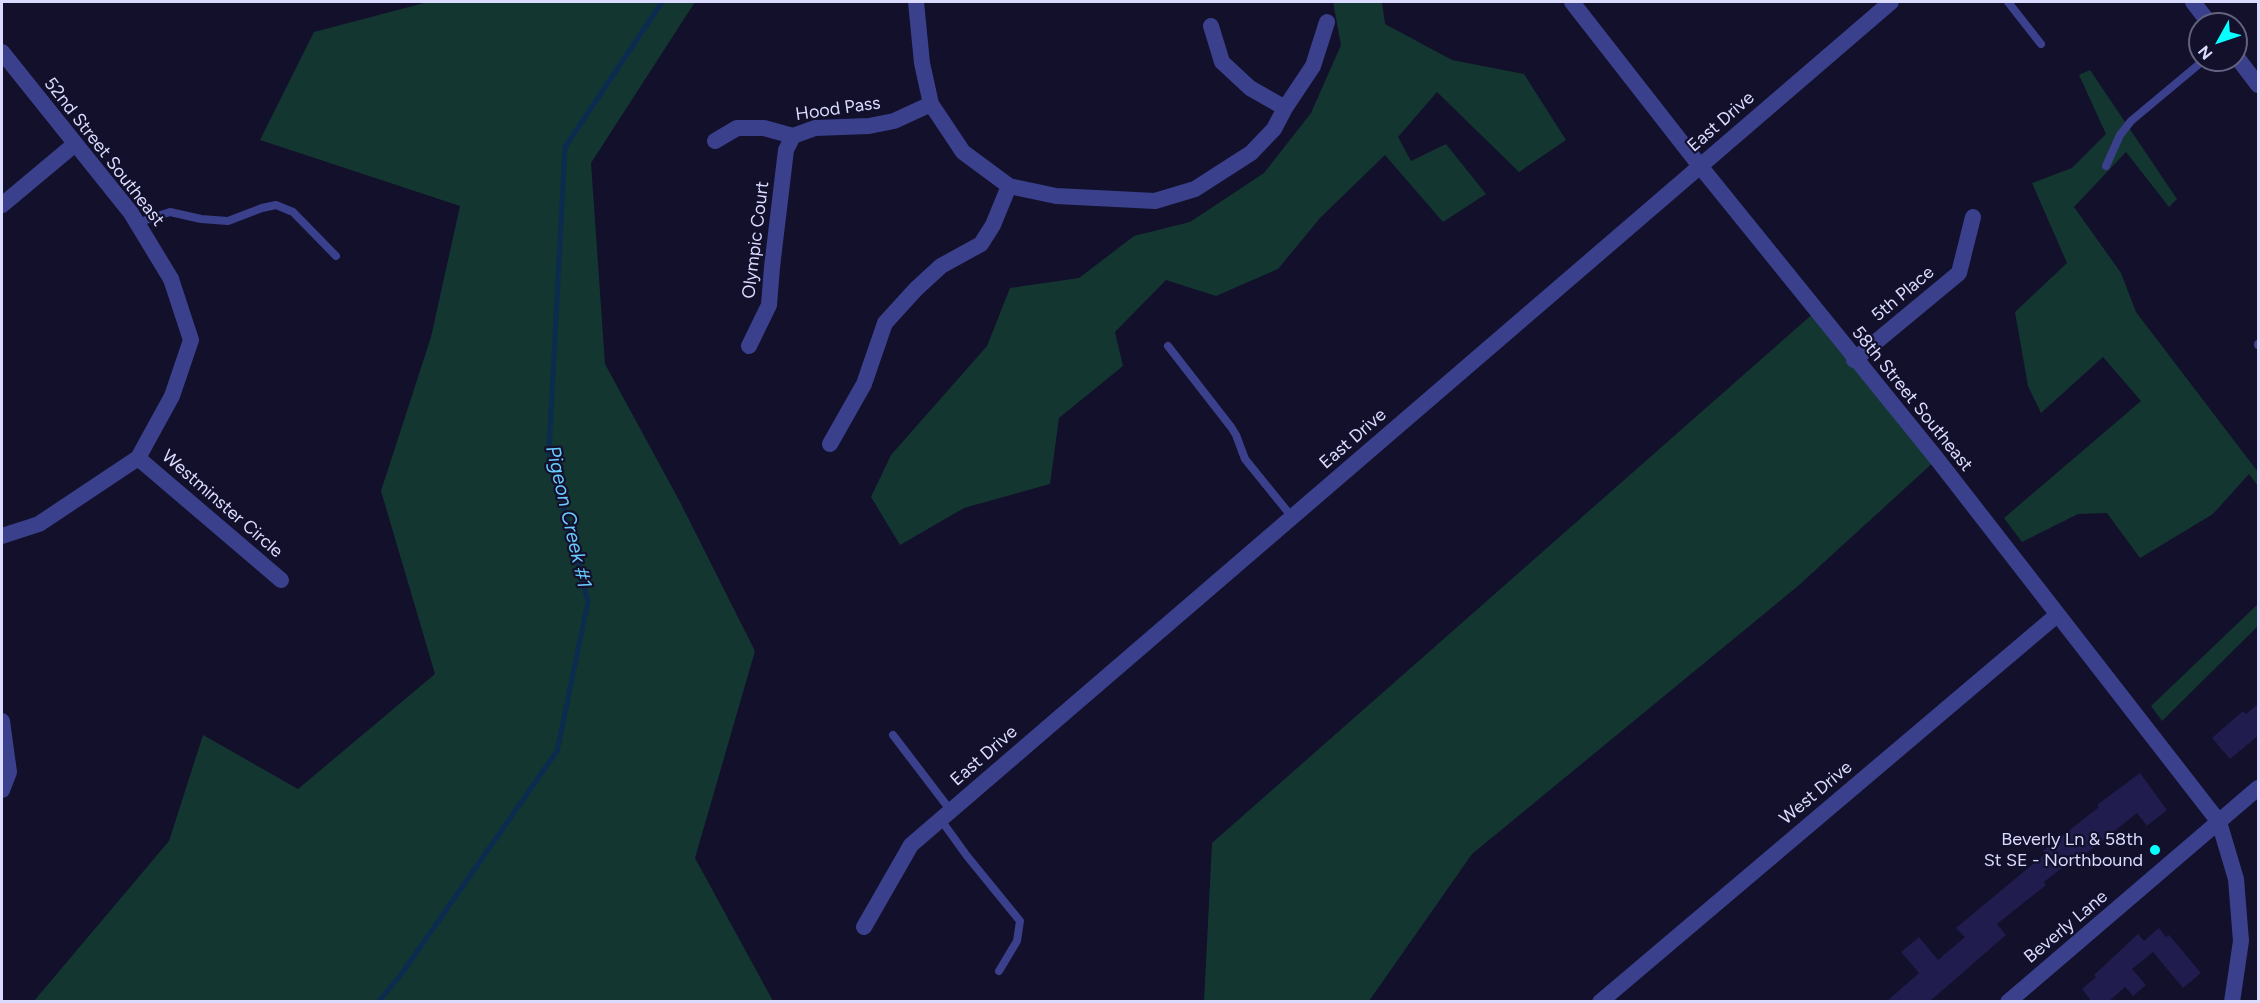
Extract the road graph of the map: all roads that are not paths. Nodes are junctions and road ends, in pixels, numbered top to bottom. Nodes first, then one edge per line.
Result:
1 (916, 2) edge
2 (1572, 2) edge
3 (1892, 2) edge
4 (2008, 2) edge
5 (1327, 22) dead end
6 (1211, 27) dead end
7 (2041, 44) dead end
8 (2, 52) edge
9 (2248, 71) edge
10 (2189, 72) edge
11 (2259, 85) edge
12 (931, 104) junction
13 (1285, 108) junction
14 (793, 136) junction
15 (715, 141) dead end
16 (75, 144) junction
17 (1700, 166) junction
18 (2106, 166) dead end
19 (1009, 186) junction
20 (2, 205) edge
21 (1973, 217) dead end
22 (137, 223) junction
23 (336, 256) dead end
24 (749, 346) dead end
25 (1167, 346) dead end
26 (1854, 360) junction
27 (830, 444) dead end
28 (138, 458) junction
29 (1292, 517) junction
30 (2, 536) edge
31 (281, 580) dead end
32 (2057, 615) junction
33 (2, 721) edge
34 (894, 735) dead end
35 (2259, 788) edge
36 (2, 790) edge
37 (946, 815) junction
38 (2219, 822) junction
39 (864, 927) dead end
40 (999, 971) dead end
41 (1600, 1002) edge
42 (2008, 1002) edge
43 (2232, 1002) edge

1 - 12 street
2 - 17 street, 58th Street Southeast
3 - 17 street, East Drive
4 - 7 lane
5 - 13 street
6 - 13 street
8 - 16 street, 52nd Street Southeast
9 - 11 street
10 - 18 lane
12 - 14 street, Hood Pass
12 - 19 street
13 - 19 street
14 - 15 street, Hood Pass
14 - 24 street, Olympic Court
16 - 20 street
16 - 22 street, 52nd Street Southeast
17 - 26 street, 58th Street Southeast
17 - 29 street, East Drive
19 - 27 street
21 - 26 street, 5th Place
22 - 23 lane
22 - 28 street, 52nd Street Southeast
25 - 29 lane
26 - 32 street, 58th Street Southeast
28 - 30 street
28 - 31 street, Westminster Circle
29 - 37 street, East Drive
32 - 38 street, 58th Street Southeast
32 - 41 street, West Drive
33 - 36 street
34 - 37 lane
35 - 38 street, Beverly Lane
37 - 39 street, East Drive
37 - 40 lane
38 - 42 street, Beverly Lane
38 - 43 street

